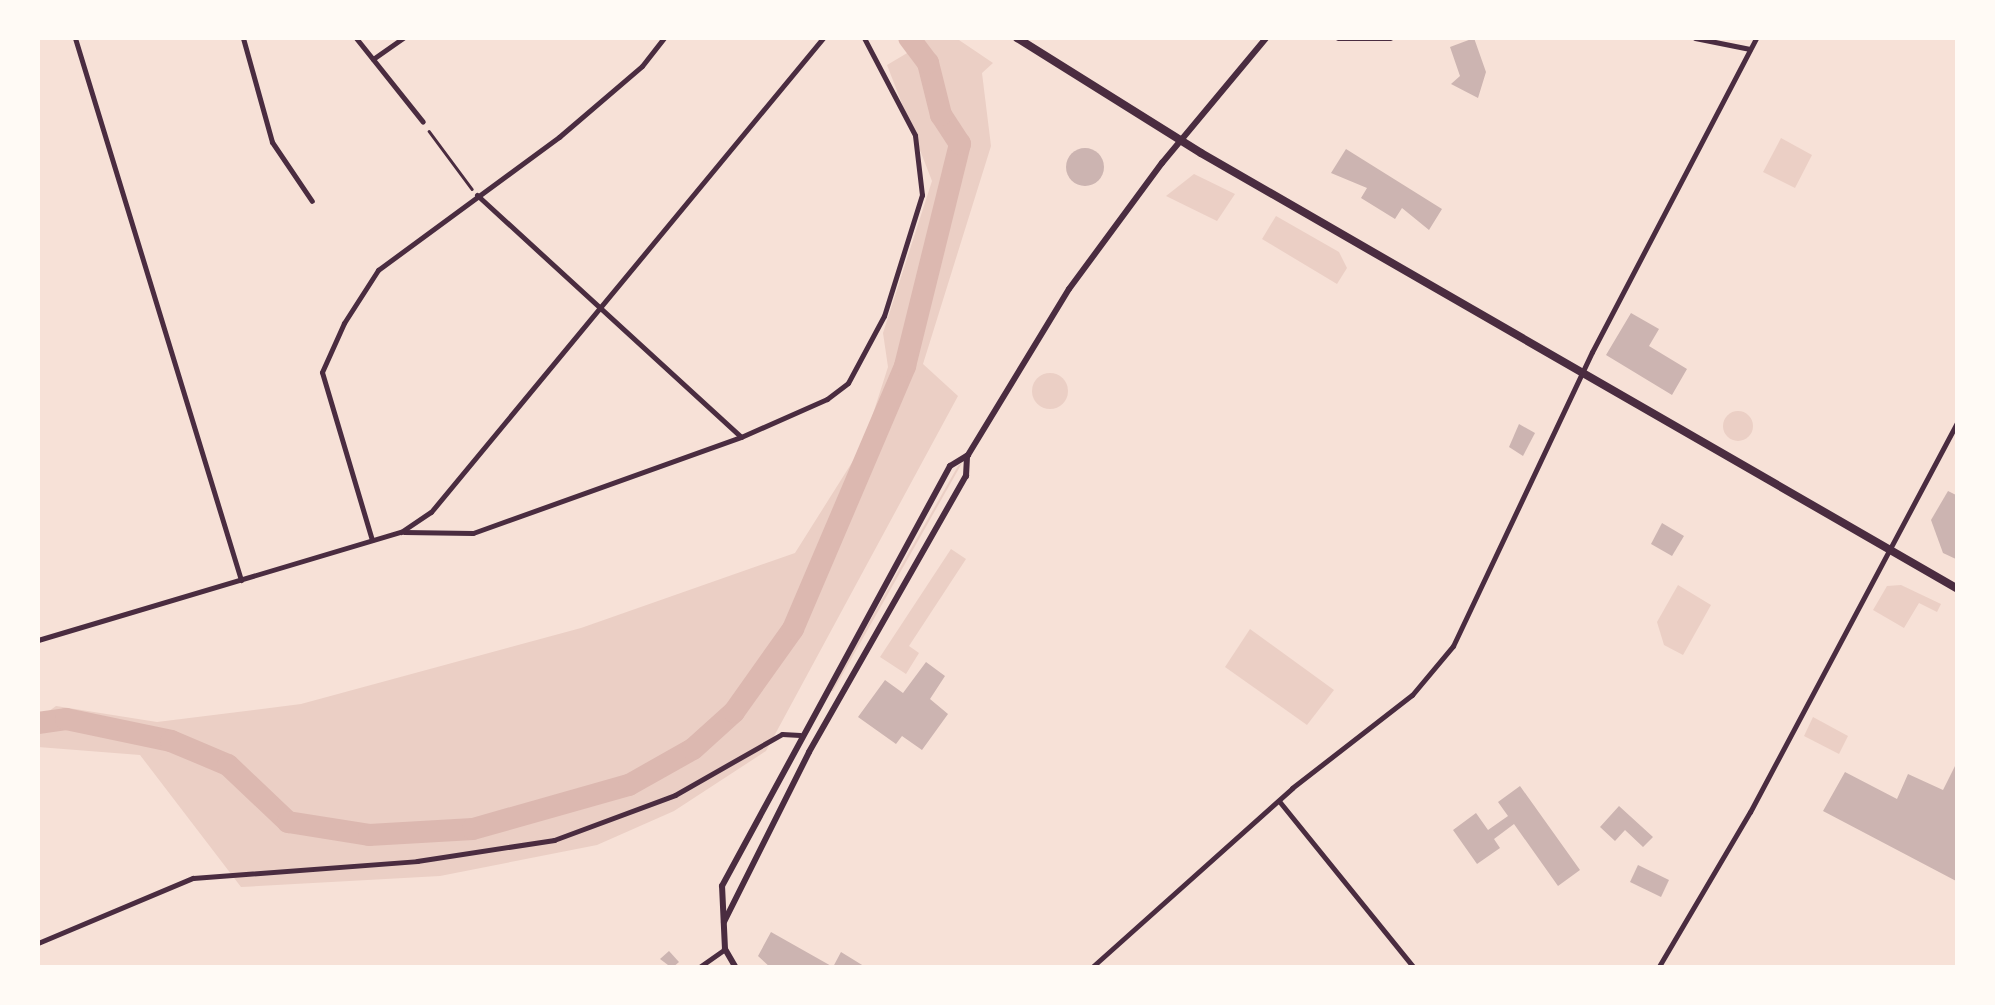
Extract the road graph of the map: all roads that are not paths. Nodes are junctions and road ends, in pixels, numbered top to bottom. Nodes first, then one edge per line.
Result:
1 (75, 38) edge
2 (243, 38) edge
3 (356, 38) edge
4 (402, 38) edge
5 (664, 38) edge
6 (824, 38) edge
7 (864, 38) edge
8 (1017, 38) edge
9 (1266, 38) edge
10 (1338, 38) edge
11 (1390, 38) edge
12 (1694, 38) edge
13 (1756, 38) edge
14 (1750, 48) junction
15 (372, 60) junction
16 (422, 122) road end
17 (1180, 140) junction
18 (476, 195) junction
19 (312, 201) dead end
20 (602, 313) junction
21 (1582, 372) junction
22 (1958, 420) edge
23 (741, 437) junction
24 (968, 455) junction
25 (401, 532) junction
26 (372, 540) junction
27 (1888, 550) junction
28 (242, 580) junction
29 (1958, 589) edge
30 (38, 640) edge
31 (800, 735) junction
32 (1279, 801) junction
33 (723, 925) junction
34 (38, 943) edge
35 (725, 949) junction
36 (698, 968) edge
37 (736, 968) edge
38 (1091, 968) edge
39 (1414, 968) edge
40 (1658, 968) edge

1 - 28 street
2 - 19 street
3 - 15 street
4 - 15 street
5 - 18 street
6 - 20 street
7 - 23 street
8 - 17 main road
9 - 17 street
10 - 11 street
12 - 14 street
13 - 14 street
14 - 21 street
15 - 16 street
17 - 21 main road
17 - 24 street
18 - 20 street
18 - 26 street
20 - 23 street
20 - 25 street
21 - 27 main road
21 - 32 street
22 - 27 street
23 - 25 street
24 - 31 street
24 - 33 street
25 - 26 street
26 - 28 street
27 - 29 main road
27 - 40 street
28 - 30 street
31 - 33 street
31 - 34 street
32 - 38 street
32 - 39 street
33 - 35 street
35 - 36 street
35 - 37 street

